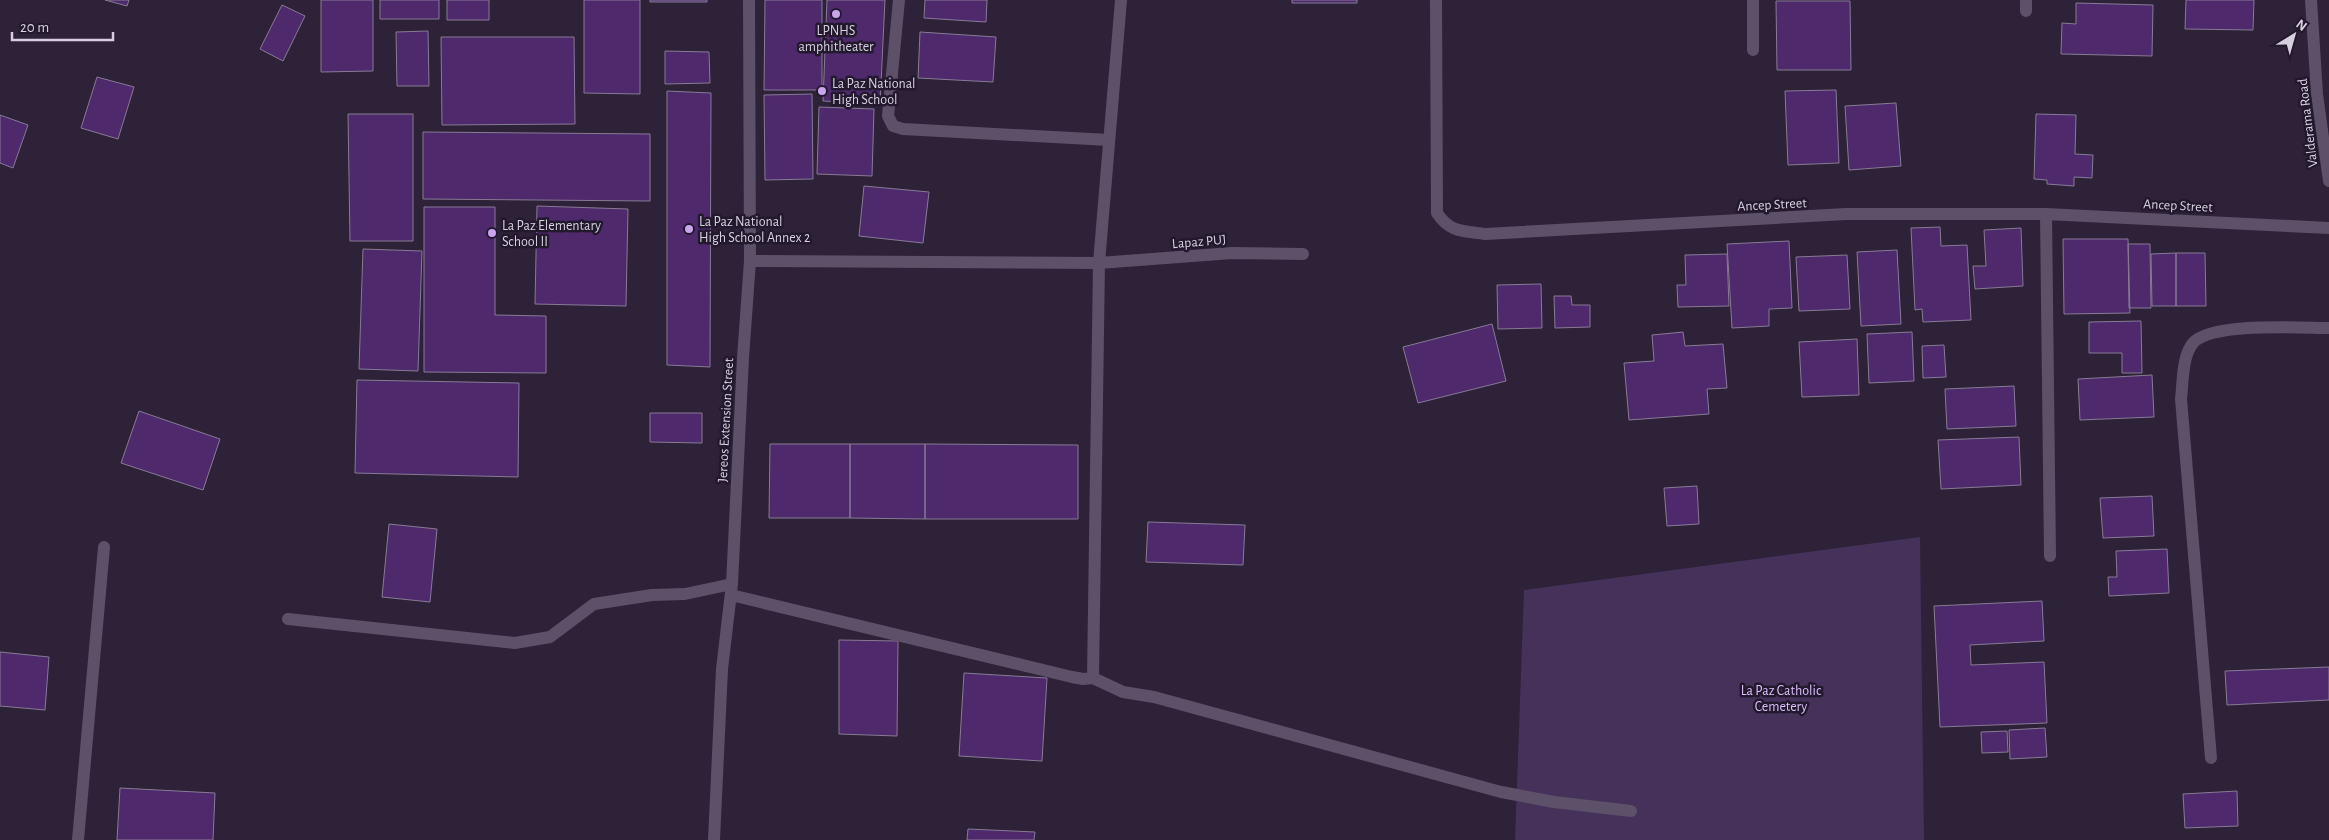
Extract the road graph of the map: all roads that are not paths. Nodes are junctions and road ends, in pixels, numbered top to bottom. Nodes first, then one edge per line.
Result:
1 (749, 0) edge
2 (899, 0) edge
3 (1121, 0) edge
4 (1436, 0) edge
5 (1753, 0) edge
6 (2311, 0) edge
7 (1753, 50) dead end
8 (1109, 140) junction
9 (2329, 181) edge
10 (2046, 214) junction
11 (2329, 228) edge
12 (1303, 254) dead end
13 (750, 262) junction
14 (1099, 263) junction
15 (2329, 328) edge
16 (104, 547) dead end
17 (2050, 556) dead end
18 (732, 589) junction
19 (288, 619) dead end
20 (1093, 678) junction
21 (2211, 758) dead end
22 (1631, 812) dead end
23 (78, 840) edge
24 (714, 840) edge

1 - 13 street, Jereos Extension Street
2 - 8 street
3 - 8 street
4 - 10 street, Ancep Street
5 - 7 street
6 - 9 street, Valderama Road
8 - 14 street
10 - 11 street, Ancep Street
10 - 17 street
12 - 14 street, Lapaz PUJ
13 - 14 street, Lapaz PUJ
13 - 18 street, Jereos Extension Street
14 - 20 street
15 - 21 street
16 - 23 street
18 - 19 street
18 - 20 street
18 - 24 street, Jereos Extension Street
20 - 22 street

